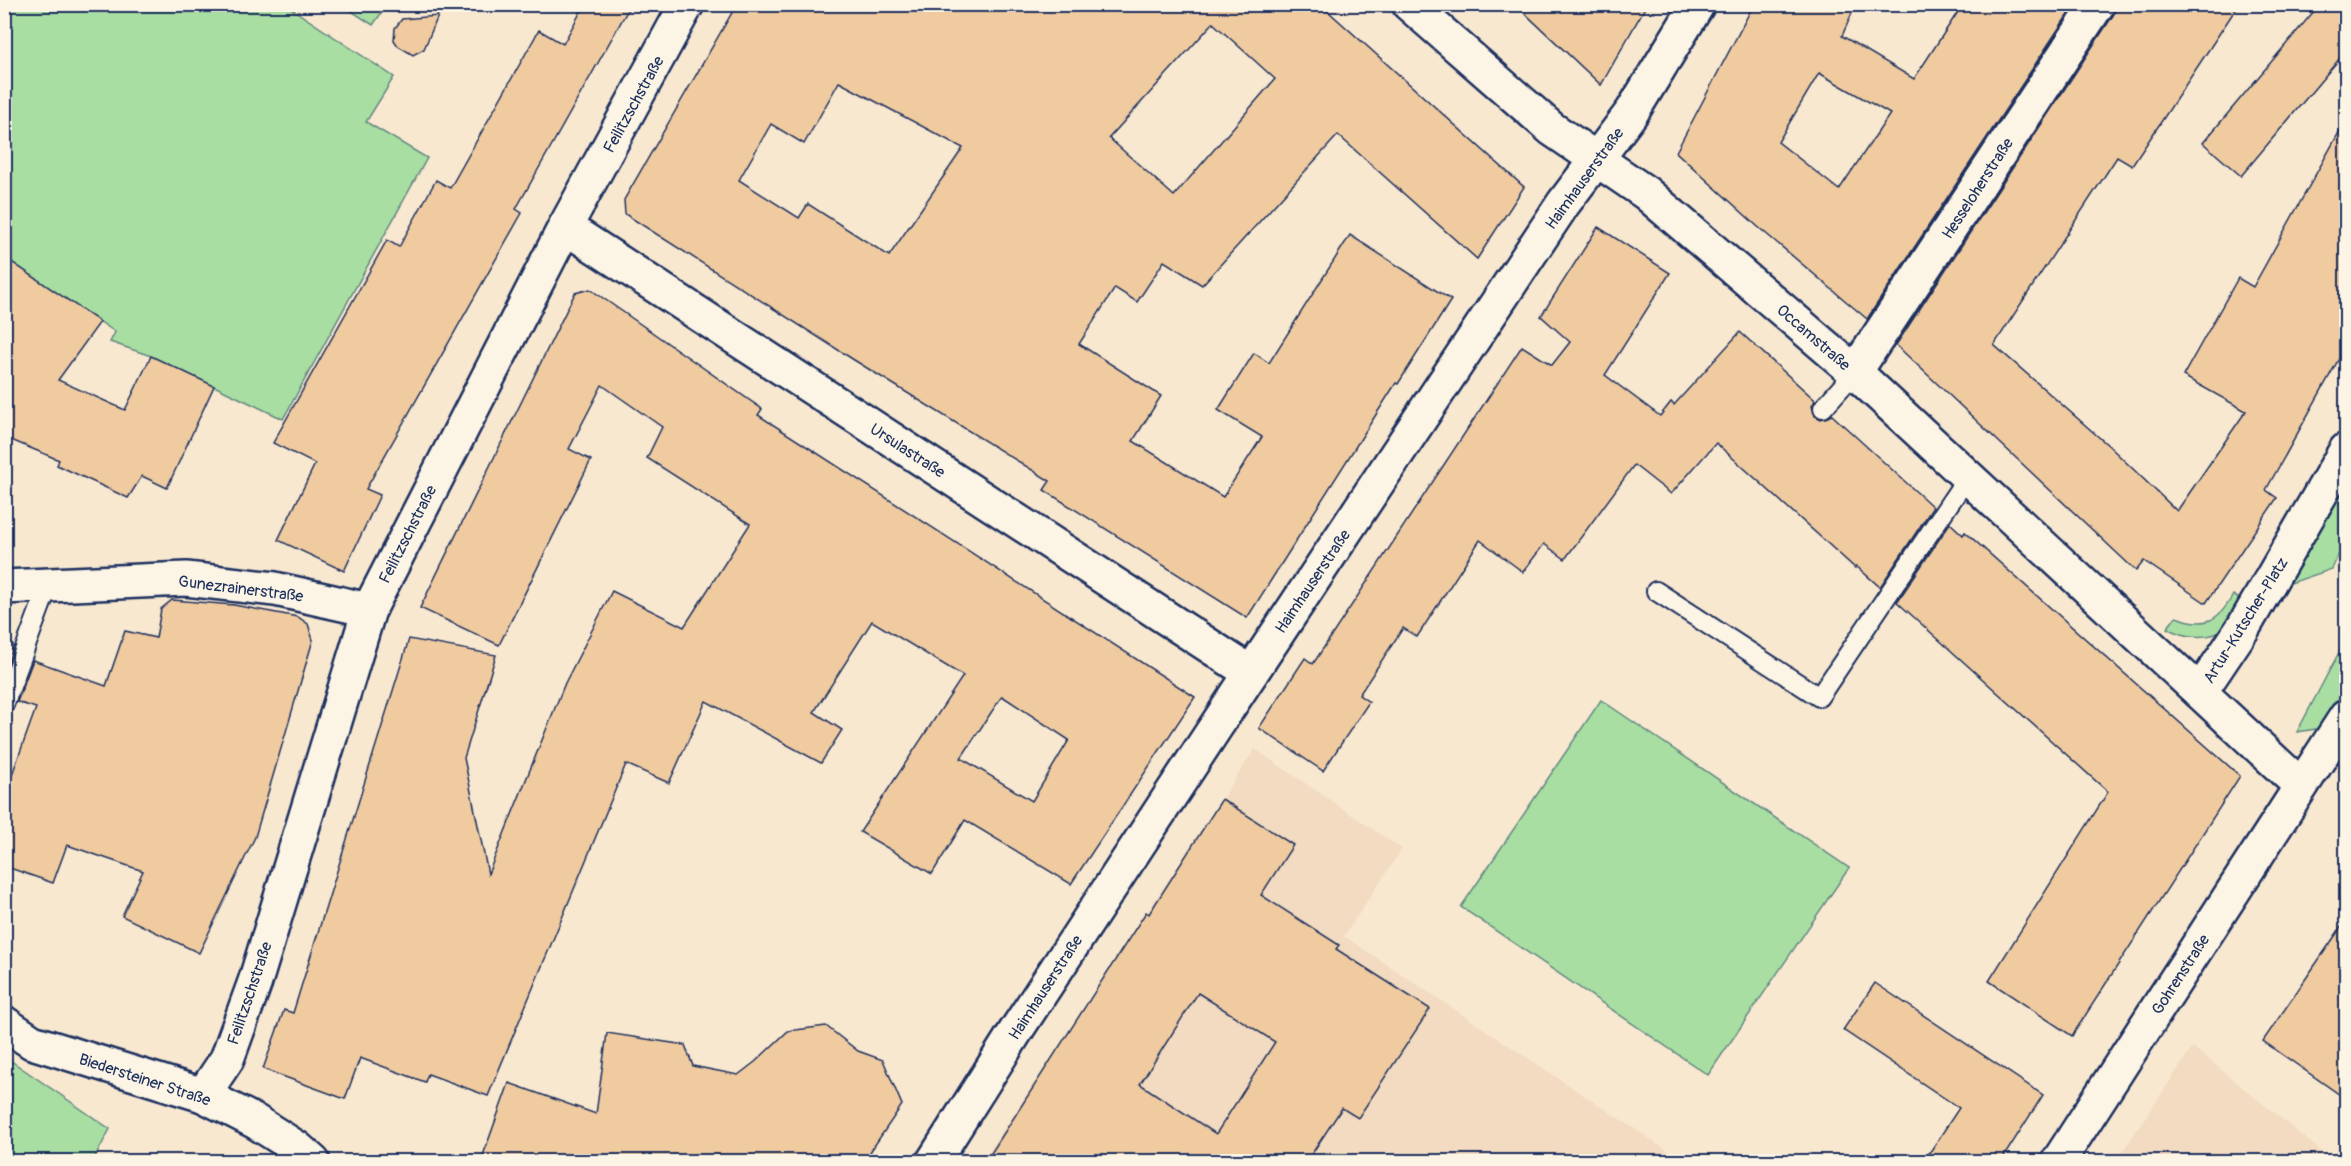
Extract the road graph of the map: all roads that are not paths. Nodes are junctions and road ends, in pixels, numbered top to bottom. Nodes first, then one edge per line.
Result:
1 (687, 4) edge
2 (1409, 4) edge
3 (1698, 4) edge
4 (2098, 4) edge
5 (1596, 160) junction
6 (565, 227) junction
7 (1856, 372) junction
8 (1824, 408) dead end
9 (2346, 450) edge
10 (1968, 476) junction
11 (50, 584) junction
12 (4, 587) edge
13 (1656, 591) dead end
14 (369, 610) junction
15 (1251, 673) junction
16 (2200, 692) junction
17 (4, 705) edge
18 (2346, 717) edge
19 (2301, 786) junction
20 (4, 1023) edge
21 (202, 1095) junction
22 (313, 1161) edge
23 (933, 1161) edge
24 (2058, 1161) edge

1 - 6 street, Feilitzschstraße
2 - 5 street, Occamstraße
3 - 5 street, Haimhauserstraße
4 - 7 street, Hesseloherstraße
5 - 7 street, Occamstraße
5 - 15 street, Haimhauserstraße
6 - 14 street, Feilitzschstraße
6 - 15 street, Ursulastraße
7 - 8 lane
7 - 10 street, Occamstraße
9 - 16 street, Artur-Kutscher-Platz
10 - 13 lane
10 - 16 street, Occamstraße
11 - 12 street, Gunezrainerstraße
11 - 14 street, Gunezrainerstraße
11 - 17 lane
14 - 21 street, Feilitzschstraße
15 - 23 street, Haimhauserstraße
16 - 19 street, Artur-Kutscher-Platz
18 - 19 street
19 - 24 street, Gohrenstraße
20 - 21 street, Biedersteiner Straße
21 - 22 street, Biedersteiner Straße

